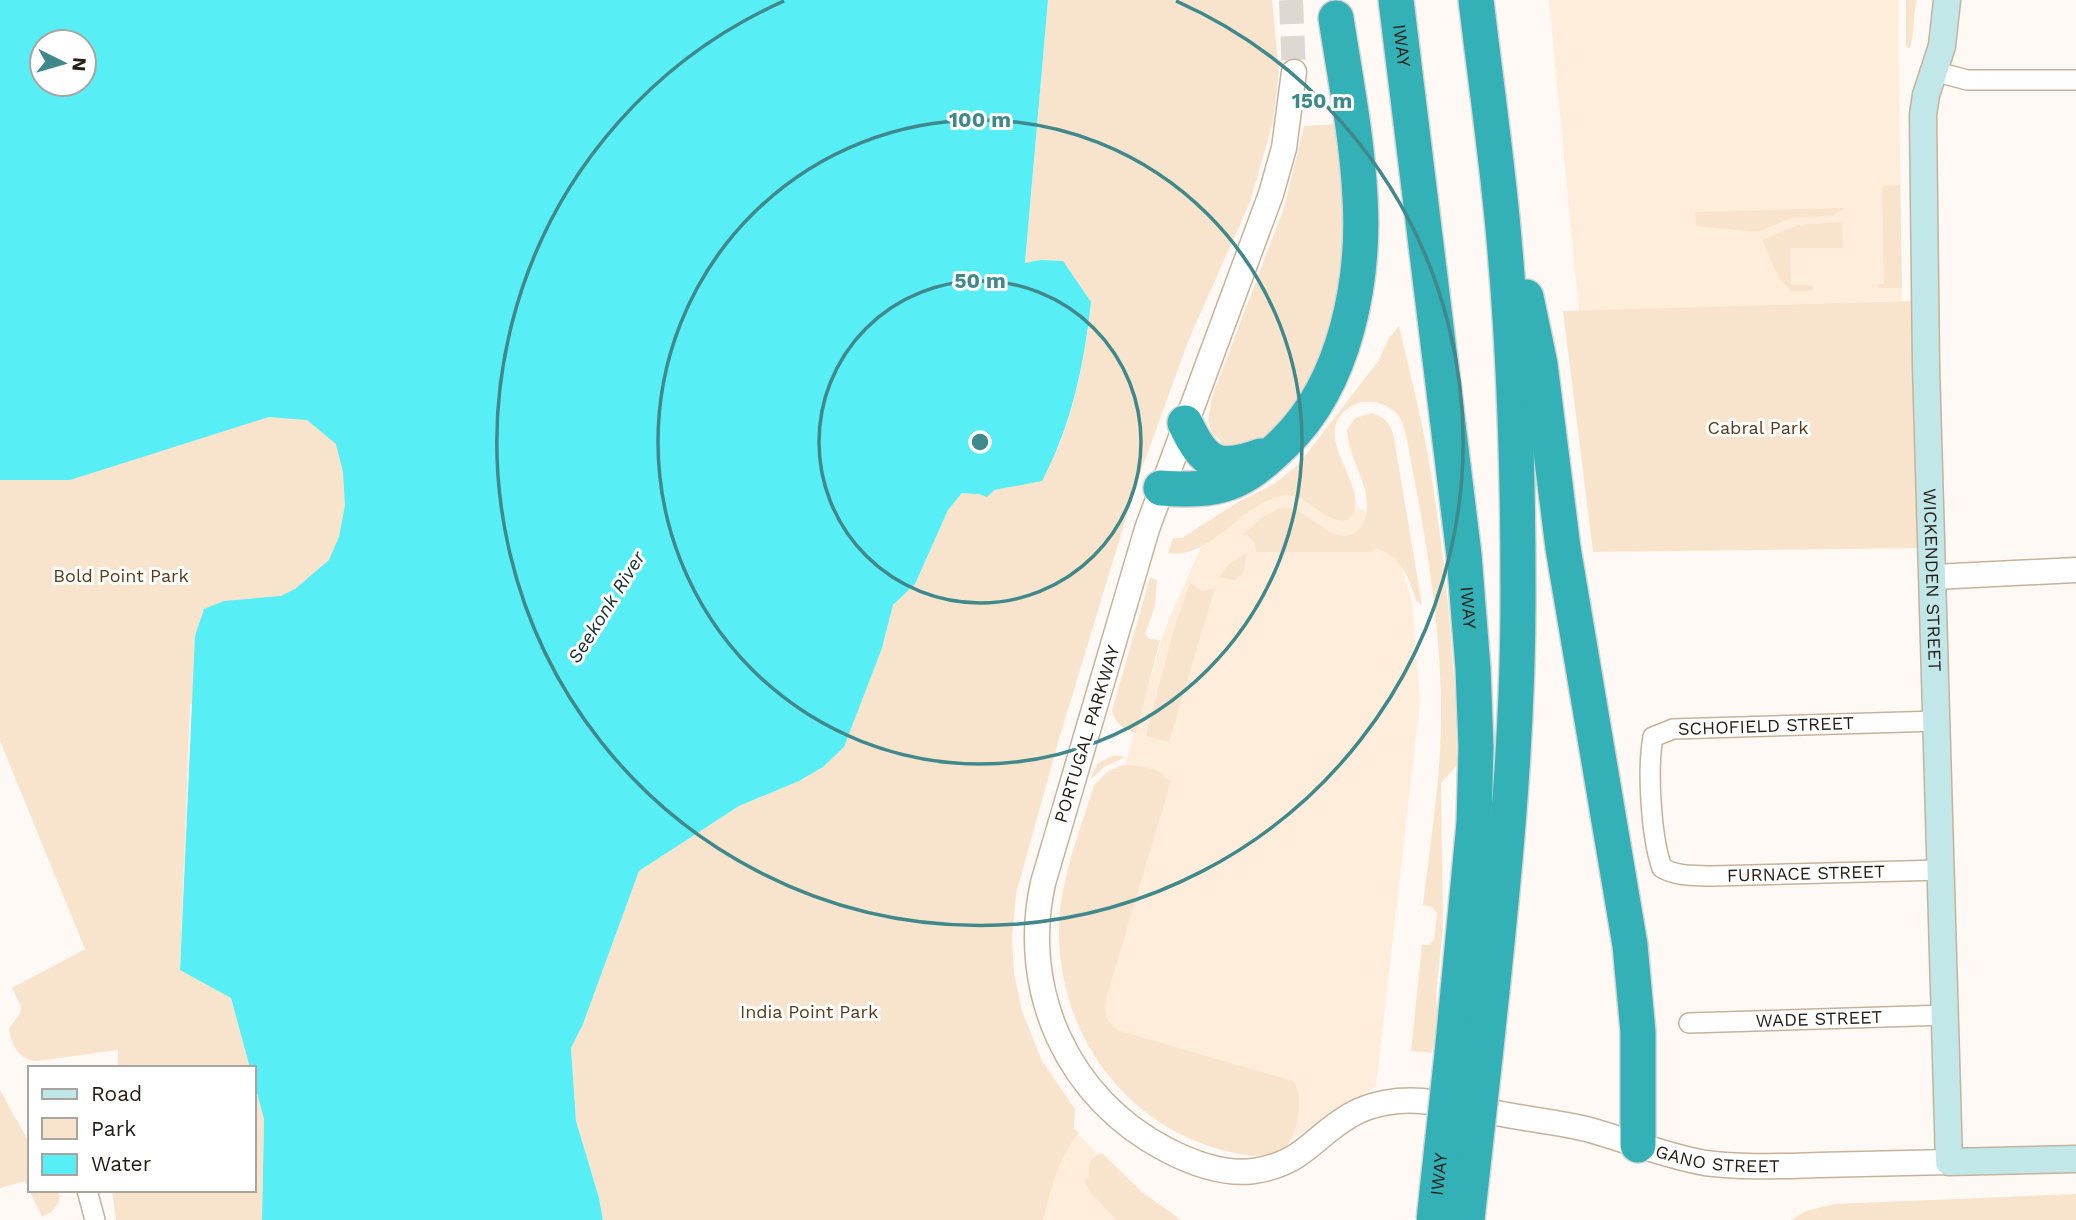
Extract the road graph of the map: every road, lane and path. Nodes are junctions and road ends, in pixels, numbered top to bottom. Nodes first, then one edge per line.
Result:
1 (1379, 0) edge
2 (1396, 0) edge
3 (1476, 0) edge
4 (1947, 0) edge
5 (1336, 18) dead end
6 (1934, 71) junction
7 (1294, 72) tunnel mouth
8 (2076, 80) edge
9 (1492, 132) junction
10 (1434, 313) junction
11 (1185, 423) junction
12 (1278, 449) junction
13 (1161, 488) junction
14 (2076, 570) edge
15 (1934, 577) junction
16 (1938, 721) junction
17 (1942, 870) junction
18 (1670, 872) joint
19 (1947, 1015) junction
20 (1689, 1023) dead end
21 (1469, 1055) junction
22 (1366, 1108) joint
23 (1638, 1145) junction
24 (2076, 1159) edge
25 (1949, 1163) junction
26 (88, 1192) edge
27 (95, 1220) edge
28 (1434, 1220) edge
29 (1467, 1220) edge

1 - 10 highway
2 - 10 highway, IWAY
3 - 9 highway, IWAY
4 - 6 main road, WICKENDEN STREET
5 - 12 highway
6 - 8 street
6 - 15 main road, WICKENDEN STREET
7 - 11 street, PORTUGAL PARKWAY
9 - 21 highway, IWAY
9 - 23 highway
10 - 21 highway, IWAY
11 - 12 highway
11 - 13 street, PORTUGAL PARKWAY
12 - 13 highway
13 - 22 street, PORTUGAL PARKWAY
14 - 15 street
15 - 16 main road, WICKENDEN STREET
16 - 17 main road, WICKENDEN STREET
16 - 18 street, SCHOFIELD STREET
17 - 18 street, FURNACE STREET
17 - 19 main road, WICKENDEN STREET
19 - 20 street, WADE STREET
19 - 25 main road, WICKENDEN STREET
21 - 28 highway, IWAY, bridge
21 - 29 highway, IWAY, bridge
22 - 23 street, GANO STREET
23 - 25 street, GANO STREET
24 - 25 main road, GANO STREET
26 - 27 street

